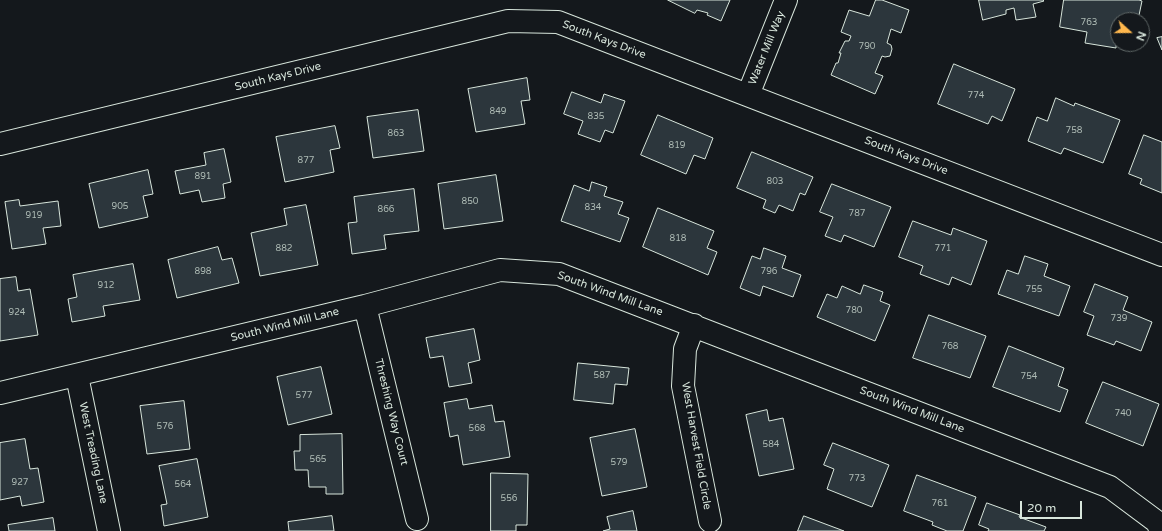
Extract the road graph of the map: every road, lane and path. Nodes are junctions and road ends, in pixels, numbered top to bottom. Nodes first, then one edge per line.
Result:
1 (786, 0) edge
2 (748, 95) junction
3 (0, 144) edge
4 (1162, 255) edge
5 (365, 306) junction
6 (694, 325) junction
7 (77, 376) junction
8 (0, 393) edge
9 (417, 519) dead end
10 (710, 521) dead end
11 (109, 531) edge
12 (1161, 531) edge

1 - 2 street, Water Mill Way
2 - 3 street, South Kays Drive
2 - 4 street, South Kays Drive
5 - 6 street, South Wind Mill Lane
5 - 7 street, South Wind Mill Lane
5 - 9 street, Threshing Way Court
6 - 10 street, West Harvest Field Circle
6 - 12 street, South Wind Mill Lane
7 - 8 street, South Wind Mill Lane
7 - 11 street, West Treading Lane

